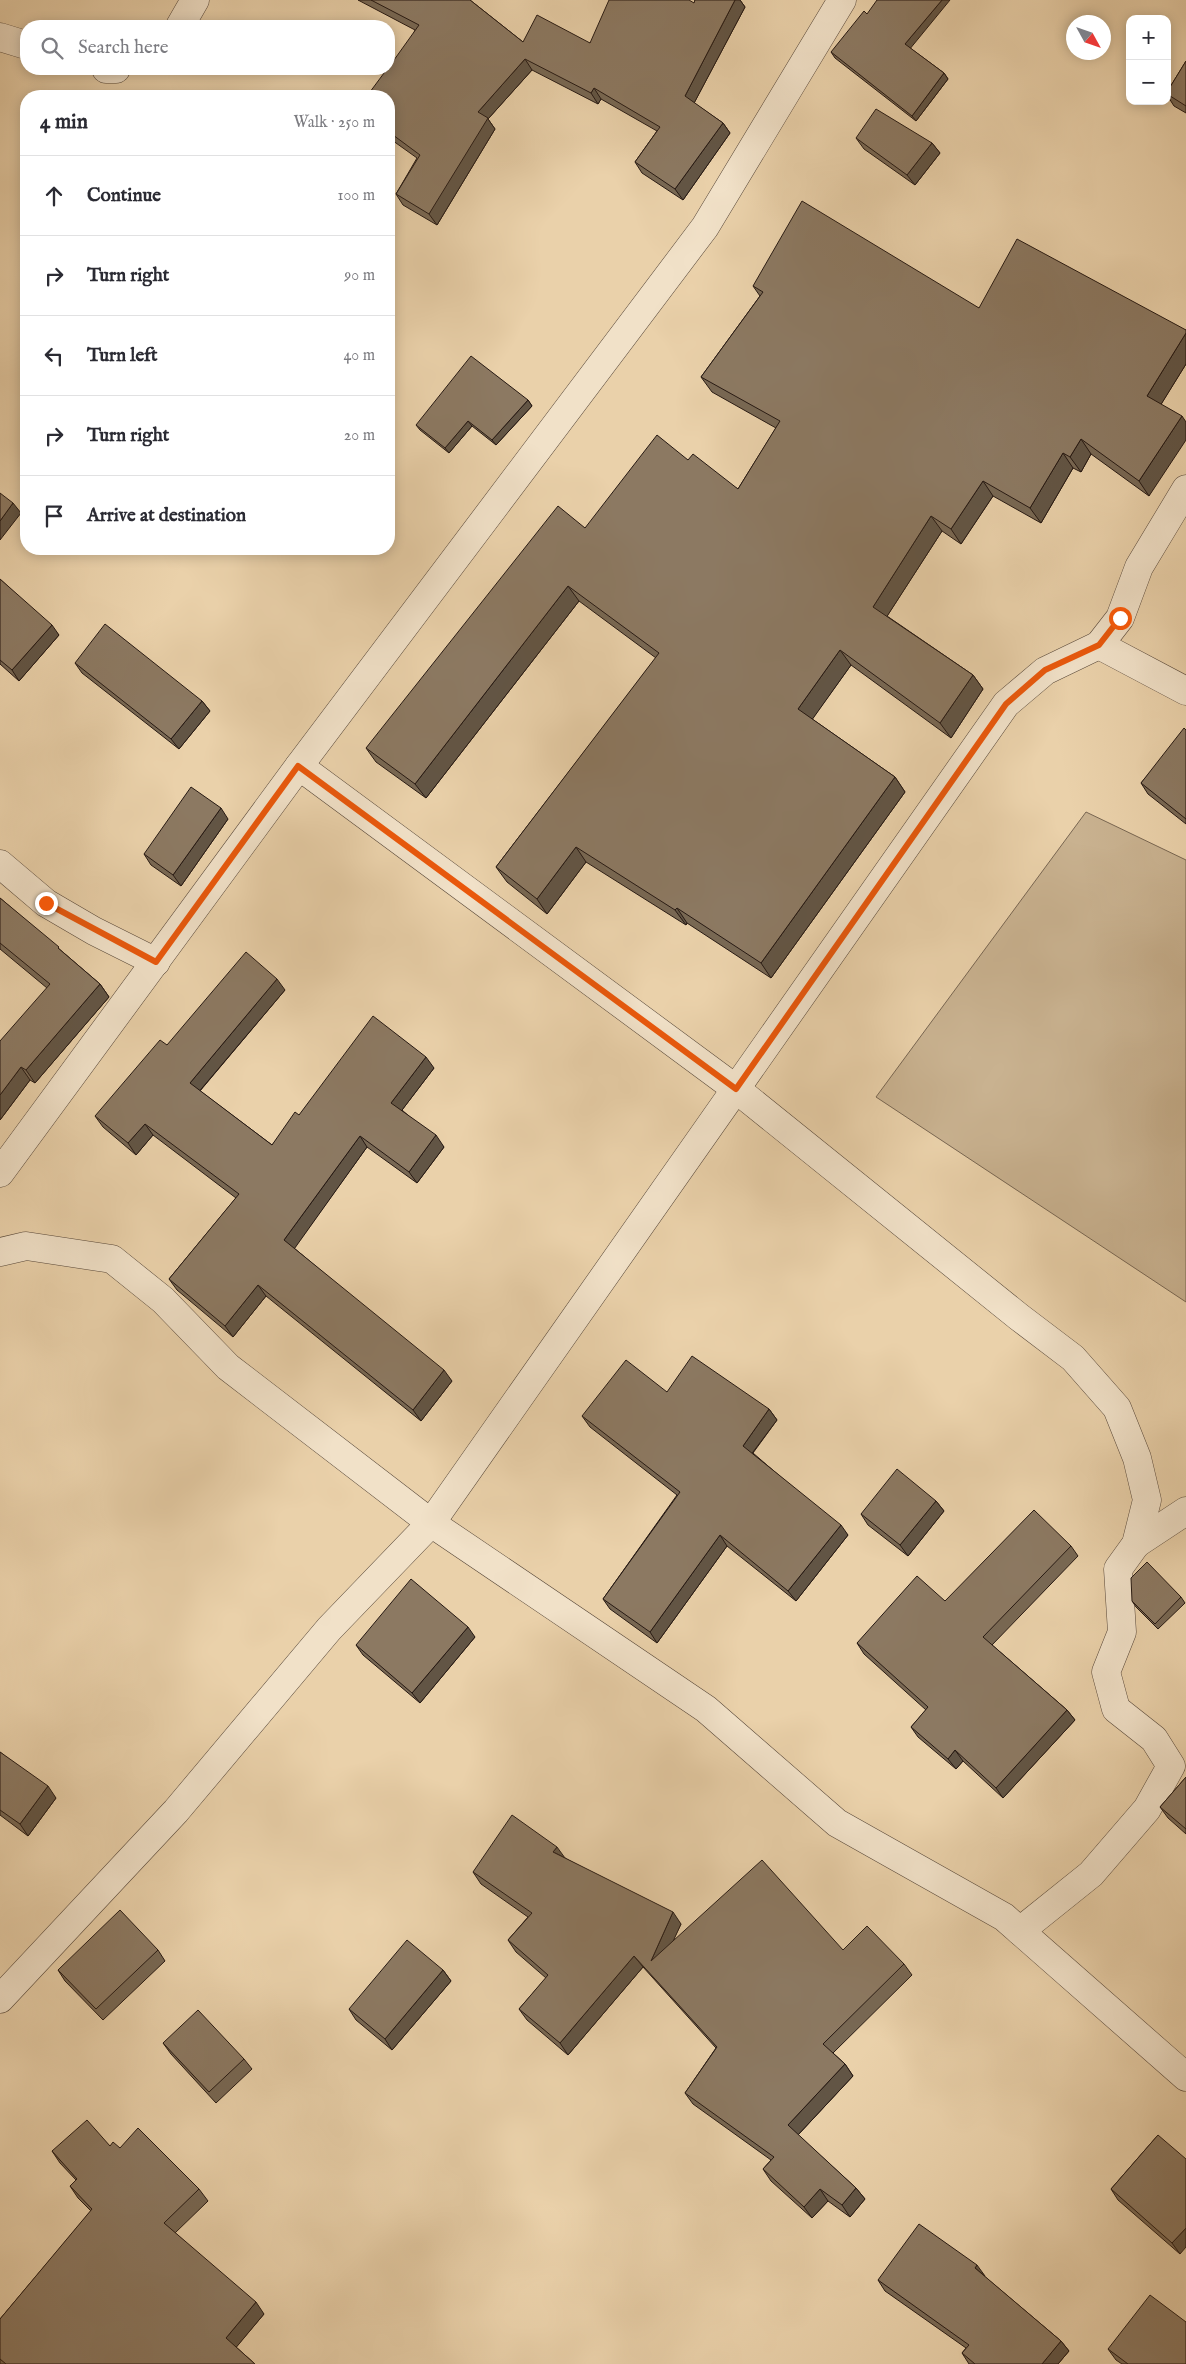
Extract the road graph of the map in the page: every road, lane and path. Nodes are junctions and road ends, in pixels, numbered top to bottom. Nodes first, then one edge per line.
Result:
1 (195, 0) edge
2 (842, 0) edge
3 (183, 20) edge
4 (0, 37) edge
5 (20, 43) edge
6 (1186, 489) edge
7 (1099, 645) junction
8 (1186, 691) edge
9 (298, 766) junction
10 (0, 864) edge
11 (156, 962) junction
12 (736, 1089) junction
13 (0, 1173) edge
14 (0, 1252) edge
15 (1186, 1511) edge
16 (431, 1522) junction
17 (1136, 1544) junction
18 (1020, 1931) junction
19 (0, 1999) edge
20 (1186, 2076) edge

1 - 3 street
2 - 9 street
4 - 5 street
6 - 7 street
7 - 8 street
7 - 12 street
9 - 11 street
9 - 12 street
10 - 11 street
11 - 13 street
12 - 16 street
12 - 17 street
14 - 16 street
15 - 17 street
16 - 18 street
16 - 19 street
17 - 18 street
18 - 20 street

